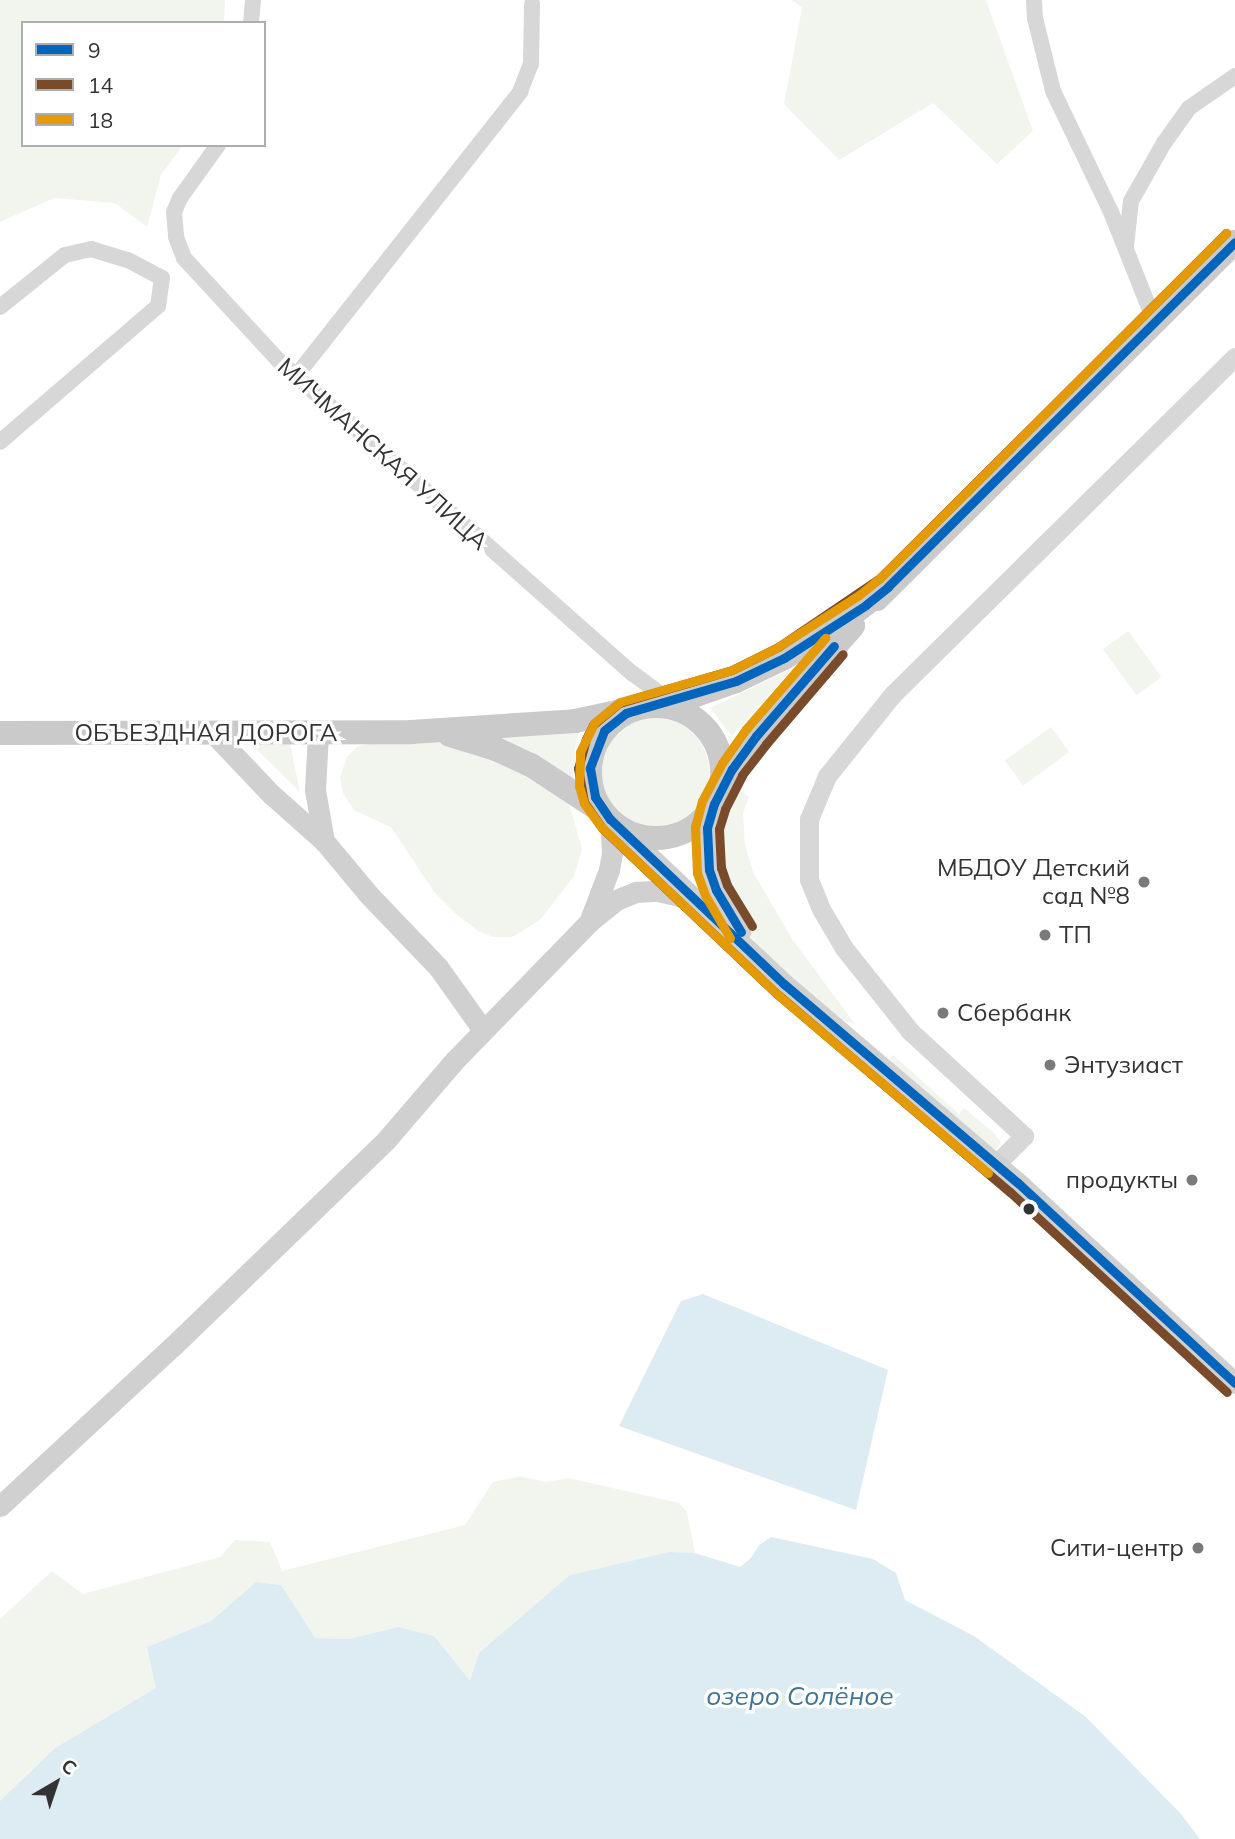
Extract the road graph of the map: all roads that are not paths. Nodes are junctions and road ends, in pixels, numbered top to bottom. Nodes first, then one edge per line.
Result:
1 (253, 0) edge
2 (1034, 0) edge
3 (532, 4) dead end
4 (251, 21) edge
5 (1235, 76) edge
6 (217, 147) edge
7 (1235, 242) edge
8 (1126, 248) junction
9 (0, 307) edge
10 (1154, 320) junction
11 (1235, 357) edge
12 (296, 376) junction
13 (0, 442) edge
14 (888, 587) junction
15 (670, 701) junction
16 (639, 708) junction
17 (693, 718) junction
18 (411, 732) junction
19 (0, 733) edge
20 (214, 734) junction
21 (318, 734) junction
22 (714, 804) junction
23 (611, 819) junction
24 (324, 841) junction
25 (705, 908) junction
26 (589, 922) junction
27 (784, 984) junction
28 (483, 1030) junction
29 (996, 1164) junction
30 (1235, 1383) edge
31 (0, 1506) edge

1 - 4 street
2 - 8 street
3 - 12 street
5 - 8 street
6 - 12 street, МИЧМАНСКАЯ УЛИЦА
7 - 10 main road
8 - 10 street
9 - 13 street
10 - 14 main road
11 - 29 street
12 - 15 street, МИЧМАНСКАЯ УЛИЦА
14 - 15 main road
14 - 22 main road
15 - 16 main road
15 - 17 street, МИЧМАНСКАЯ УЛИЦА
16 - 17 main road
16 - 18 main road
16 - 23 main road
17 - 22 main road
18 - 21 main road, ОБЪЕЗДНАЯ ДОРОГА
18 - 23 main road
19 - 20 main road, ОБЪЕЗДНАЯ ДОРОГА
20 - 21 main road, ОБЪЕЗДНАЯ ДОРОГА
20 - 24 main road
21 - 24 main road
22 - 23 main road
22 - 27 main road
23 - 25 main road
23 - 26 main road
24 - 28 main road
25 - 26 main road
25 - 27 main road
26 - 28 main road
27 - 29 main road
28 - 31 main road
29 - 30 main road

